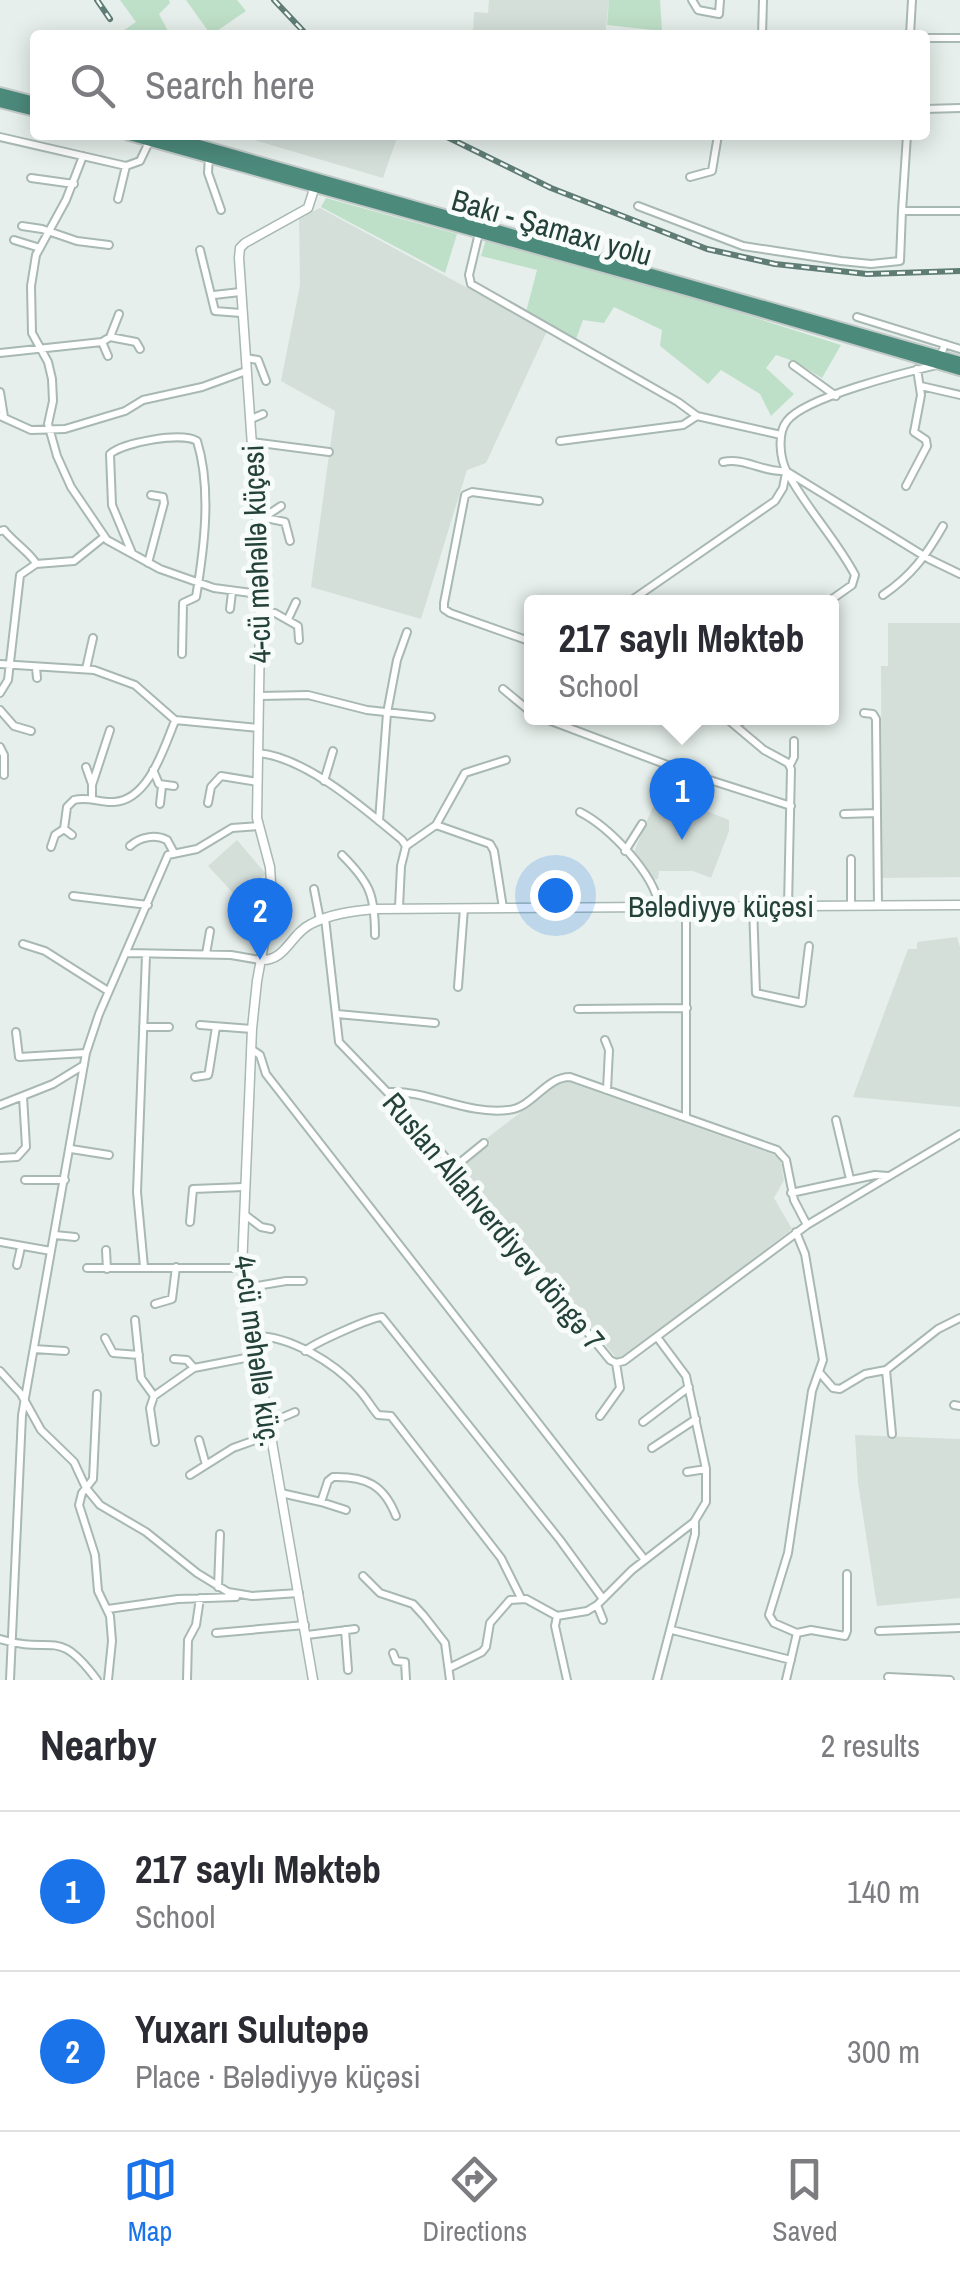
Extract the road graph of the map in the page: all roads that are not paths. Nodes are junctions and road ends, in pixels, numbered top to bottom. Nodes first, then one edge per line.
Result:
1 (692, 0) edge
2 (720, 0) edge
3 (763, 0) edge
4 (912, 0) edge
5 (762, 30) edge
6 (910, 30) edge
7 (930, 38) edge
8 (960, 38) edge
9 (0, 93) edge
10 (30, 101) edge
11 (0, 102) edge
12 (960, 108) edge
13 (30, 110) edge
14 (930, 110) edge
15 (0, 137) edge
16 (150, 140) joint
17 (182, 140) edge
18 (717, 140) edge
19 (907, 140) edge
20 (83, 156) junction
21 (209, 156) junction
22 (126, 166) junction
23 (690, 177) dead end
24 (31, 178) dead end
25 (74, 184) junction
26 (315, 186) junction
27 (118, 199) dead end
28 (638, 206) dead end
29 (221, 210) dead end
30 (902, 211) junction
31 (960, 211) edge
32 (22, 226) dead end
33 (49, 231) junction
34 (479, 233) junction
35 (14, 240) dead end
36 (109, 246) dead end
37 (40, 248) junction
38 (200, 250) dead end
39 (240, 292) junction
40 (214, 295) junction
41 (241, 313) junction
42 (120, 314) dead end
43 (857, 317) dead end
44 (110, 336) junction
45 (102, 342) junction
46 (944, 344) junction
47 (41, 349) junction
48 (140, 349) dead end
49 (960, 349) edge
50 (0, 353) edge
51 (108, 356) dead end
52 (244, 358) junction
53 (940, 360) junction
54 (960, 362) edge
55 (793, 365) dead end
56 (917, 369) junction
57 (960, 370) edge
58 (246, 371) junction
59 (266, 382) dead end
60 (921, 386) junction
61 (0, 392) edge
62 (960, 395) edge
63 (836, 396) junction
64 (263, 414) dead end
65 (2, 416) edge
66 (697, 416) junction
67 (251, 419) junction
68 (49, 430) junction
69 (782, 435) junction
70 (560, 441) dead end
71 (252, 442) junction
72 (329, 452) dead end
73 (723, 462) dead end
74 (786, 471) junction
75 (906, 486) dead end
76 (151, 495) dead end
77 (539, 501) dead end
78 (281, 506) dead end
79 (262, 518) junction
80 (4, 519) dead end
81 (943, 526) dead end
82 (2, 530) edge
83 (104, 537) junction
84 (290, 541) dead end
85 (132, 554) junction
86 (926, 557) junction
87 (36, 564) junction
88 (148, 564) junction
89 (960, 574) edge
90 (199, 582) junction
91 (232, 592) junction
92 (260, 594) junction
93 (638, 595) edge
94 (837, 595) edge
95 (883, 596) dead end
96 (296, 602) dead end
97 (230, 609) dead end
98 (260, 612) junction
99 (288, 619) junction
100 (408, 632) dead end
101 (93, 638) dead end
102 (524, 639) edge
103 (299, 640) dead end
104 (182, 654) dead end
105 (4, 665) edge
106 (36, 668) junction
107 (86, 669) junction
108 (38, 678) dead end
109 (503, 689) dead end
110 (0, 693) edge
111 (259, 696) junction
112 (524, 706) edge
113 (0, 710) edge
114 (386, 712) junction
115 (864, 713) dead end
116 (431, 718) dead end
117 (175, 720) junction
118 (560, 725) edge
119 (739, 725) edge
120 (259, 728) junction
121 (110, 730) dead end
122 (31, 731) dead end
123 (794, 741) dead end
124 (0, 748) edge
125 (332, 751) dead end
126 (258, 753) junction
127 (506, 760) dead end
128 (790, 766) junction
129 (86, 767) dead end
130 (153, 770) junction
131 (690, 774) junction
132 (4, 775) dead end
133 (324, 781) junction
134 (258, 782) junction
135 (92, 785) junction
136 (162, 786) junction
137 (174, 786) dead end
138 (92, 797) junction
139 (686, 802) dead end
140 (208, 803) dead end
141 (160, 804) dead end
142 (791, 806) junction
143 (580, 812) dead end
144 (878, 813) junction
145 (844, 814) dead end
146 (379, 821) junction
147 (642, 824) dead end
148 (258, 826) junction
149 (436, 826) junction
150 (64, 828) junction
151 (72, 836) dead end
152 (130, 846) dead end
153 (406, 846) junction
154 (51, 847) dead end
155 (173, 852) junction
156 (626, 852) junction
157 (342, 855) dead end
158 (852, 859) dead end
159 (272, 889) junction
160 (314, 889) dead end
161 (73, 896) dead end
162 (148, 905) junction
163 (960, 905) edge
164 (659, 906) junction
165 (686, 906) junction
166 (754, 906) junction
167 (788, 906) junction
168 (851, 906) junction
169 (878, 906) junction
170 (399, 908) junction
171 (464, 908) junction
172 (503, 908) junction
173 (374, 909) junction
174 (322, 919) junction
175 (269, 920) junction
176 (210, 931) dead end
177 (375, 935) dead end
178 (23, 944) dead end
179 (809, 946) dead end
180 (127, 952) junction
181 (206, 954) junction
182 (146, 955) junction
183 (260, 960) junction
184 (458, 987) dead end
185 (108, 992) junction
186 (687, 1008) junction
187 (578, 1009) dead end
188 (338, 1014) junction
189 (436, 1023) dead end
190 (200, 1025) dead end
191 (143, 1027) junction
192 (169, 1027) dead end
193 (216, 1027) junction
194 (252, 1029) junction
195 (16, 1032) dead end
196 (605, 1040) dead end
197 (251, 1049) junction
198 (86, 1052) junction
199 (85, 1064) junction
200 (195, 1076) dead end
201 (607, 1090) junction
202 (388, 1092) junction
203 (23, 1096) junction
204 (0, 1105) edge
205 (686, 1117) junction
206 (836, 1120) dead end
207 (960, 1134) edge
208 (484, 1143) dead end
209 (71, 1149) junction
210 (109, 1155) dead end
211 (0, 1158) edge
212 (452, 1169) junction
213 (889, 1176) junction
214 (850, 1179) junction
215 (25, 1180) dead end
216 (65, 1180) junction
217 (244, 1186) junction
218 (791, 1192) junction
219 (243, 1214) junction
220 (190, 1222) dead end
221 (807, 1225) junction
222 (271, 1229) dead end
223 (796, 1232) junction
224 (54, 1235) junction
225 (75, 1237) dead end
226 (0, 1242) edge
227 (20, 1247) junction
228 (106, 1250) dead end
229 (52, 1251) junction
230 (17, 1265) dead end
231 (144, 1267) junction
232 (87, 1268) dead end
233 (107, 1268) junction
234 (176, 1268) junction
235 (242, 1268) junction
236 (302, 1281) dead end
237 (243, 1288) junction
238 (155, 1304) dead end
239 (960, 1318) edge
240 (135, 1320) dead end
241 (252, 1336) junction
242 (657, 1337) junction
243 (105, 1338) dead end
244 (34, 1348) junction
245 (65, 1351) dead end
246 (306, 1351) junction
247 (139, 1354) junction
248 (256, 1356) junction
249 (174, 1359) dead end
250 (616, 1363) junction
251 (194, 1368) junction
252 (886, 1370) junction
253 (0, 1371) edge
254 (820, 1372) junction
255 (689, 1387) junction
256 (97, 1394) dead end
257 (154, 1396) junction
258 (24, 1399) junction
259 (295, 1412) dead end
260 (600, 1416) dead end
261 (696, 1419) junction
262 (642, 1422) dead end
263 (268, 1424) junction
264 (892, 1434) dead end
265 (270, 1435) junction
266 (199, 1440) dead end
267 (156, 1442) dead end
268 (652, 1448) dead end
269 (206, 1465) junction
270 (706, 1469) junction
271 (687, 1472) dead end
272 (190, 1475) dead end
273 (86, 1488) junction
274 (281, 1494) junction
275 (321, 1502) junction
276 (346, 1510) dead end
277 (396, 1516) dead end
278 (694, 1522) junction
279 (220, 1534) dead end
280 (645, 1560) junction
281 (847, 1574) dead end
282 (363, 1576) dead end
283 (218, 1586) junction
284 (298, 1593) junction
285 (242, 1596) junction
286 (200, 1598) junction
287 (520, 1598) junction
288 (600, 1602) junction
289 (108, 1609) junction
290 (557, 1616) junction
291 (603, 1620) dead end
292 (960, 1628) edge
293 (355, 1629) dead end
294 (306, 1630) junction
295 (345, 1630) junction
296 (672, 1630) junction
297 (879, 1631) dead end
298 (796, 1632) junction
299 (216, 1633) dead end
300 (0, 1639) edge
301 (12, 1643) junction
302 (393, 1654) dead end
303 (791, 1660) junction
304 (450, 1668) junction
305 (348, 1670) dead end
306 (888, 1677) dead end
307 (10, 1680) edge
308 (97, 1680) edge
309 (108, 1680) edge
310 (187, 1680) edge
311 (312, 1680) edge
312 (406, 1680) edge
313 (450, 1680) edge
314 (568, 1680) edge
315 (657, 1680) edge
316 (786, 1680) edge
317 (950, 1680) edge

1 - 2 street
3 - 5 street
4 - 6 street
7 - 8 street
9 - 10 highway
11 - 13 highway
12 - 14 street
15 - 20 street
16 - 21 highway, Bakı - Şamaxı yolu
16 - 22 street
17 - 53 highway, Bakı - Şamaxı yolu
18 - 23 street
19 - 30 street
20 - 22 street
20 - 25 street
21 - 26 highway, Bakı - Şamaxı yolu
21 - 29 street
22 - 27 street
24 - 25 street
25 - 33 street
26 - 34 highway, Bakı - Şamaxı yolu
26 - 39 street, 4-cü məhəllə küçesi
28 - 30 street
30 - 31 street
32 - 33 street
33 - 36 street
33 - 37 street
34 - 53 highway, Bakı - Şamaxı yolu
34 - 66 street
35 - 37 street
37 - 47 street
38 - 40 street
39 - 40 street
39 - 41 street, 4-cü məhəllə küçesi
40 - 41 street
41 - 52 street, 4-cü məhəllə küçesi
42 - 44 street
43 - 46 street
44 - 45 street
44 - 48 street
45 - 47 street
45 - 51 street
46 - 49 street
46 - 53 street
47 - 50 street
47 - 68 street
52 - 58 street, 4-cü məhəllə küçesi
52 - 59 street
53 - 54 highway, Bakı - Şamaxı yolu
53 - 56 street
53 - 57 highway, Bakı - Şamaxı yolu
55 - 63 street
56 - 60 street
56 - 63 street
58 - 67 street, 4-cü məhəllə küçesi
58 - 68 street
60 - 62 street
60 - 75 street
61 - 65 street
63 - 69 street
64 - 67 street
65 - 68 street
66 - 69 street
66 - 70 street
67 - 71 street, 4-cü məhəllə küçesi
68 - 83 street
69 - 74 street
71 - 72 street
71 - 79 street, 4-cü məhəllə küçesi
73 - 74 street
74 - 86 street
74 - 93 street
74 - 94 street
76 - 88 street
77 - 102 street
78 - 79 street
79 - 84 street
79 - 92 street, 4-cü məhəllə küçesi
80 - 82 street
81 - 86 street
82 - 87 street
83 - 85 street
83 - 87 street
85 - 88 street
85 - 90 street
86 - 89 street
86 - 95 street
87 - 105 street
88 - 90 street
90 - 91 street
90 - 104 street
91 - 92 street
91 - 97 street
92 - 98 street, 4-cü məhəllə küçesi
96 - 99 street
98 - 99 street
98 - 111 street, 4-cü məhəllə küçesi
99 - 103 street
100 - 114 street
101 - 107 street
105 - 106 street
105 - 110 street
106 - 107 street
106 - 108 street
107 - 117 street
109 - 112 street
111 - 114 street
111 - 120 street, 4-cü məhəllə küçesi
113 - 122 street
114 - 116 street
114 - 146 street
115 - 144 street
117 - 120 street
117 - 130 street
118 - 131 street
119 - 128 street
120 - 126 street, 4-cü məhəllə küçesi
121 - 135 street
123 - 128 street
124 - 132 street
125 - 133 street
126 - 133 street
126 - 134 street, 4-cü məhəllə küçesi
127 - 149 street
128 - 142 street
129 - 135 street
130 - 136 street
130 - 138 street
131 - 139 street
131 - 142 street
133 - 146 street
134 - 140 street
134 - 148 street, 4-cü məhəllə küçesi
135 - 138 street
136 - 137 street
136 - 141 street
138 - 150 street
142 - 167 street
143 - 156 street
144 - 145 street
144 - 169 street
146 - 153 street
147 - 156 street
148 - 155 street
148 - 159 street, 4-cü məhəllə küçesi
149 - 153 street
149 - 172 street
150 - 151 street
150 - 154 street
152 - 155 street
153 - 170 street
155 - 162 street
156 - 164 street
157 - 173 street
158 - 168 street
159 - 175 street, 4-cü məhəllə küçesi
159 - 175 street
160 - 174 street, Ruslan Allahverdiyev döngə 7
161 - 162 street
162 - 180 street
163 - 169 street, Bələdiyyə küçəsi
164 - 165 street, Bələdiyyə küçəsi
164 - 172 street, Bələdiyyə küçəsi
165 - 166 street, Bələdiyyə küçəsi
165 - 186 street
166 - 167 street, Bələdiyyə küçəsi
166 - 179 street
167 - 168 street, Bələdiyyə küçəsi
168 - 169 street, Bələdiyyə küçəsi
170 - 171 street, Bələdiyyə küçəsi
170 - 173 street, Bələdiyyə küçəsi
171 - 172 street, Bələdiyyə küçəsi
171 - 184 street
173 - 174 street, Bələdiyyə küçəsi
173 - 177 street
174 - 183 street, Bələdiyyə küçəsi
174 - 188 street, Ruslan Allahverdiyev döngə 7
175 - 183 street, 4-cü məhəllə küçesi
176 - 181 street
178 - 185 street
180 - 182 street
180 - 185 street
181 - 182 street
181 - 183 street
182 - 191 street
183 - 194 street, 4-cü məhəllə küç.
185 - 198 street
186 - 187 street
186 - 205 street
188 - 189 street
188 - 202 street, Ruslan Allahverdiyev döngə 7
190 - 193 street
191 - 192 street
191 - 231 street
193 - 194 street
193 - 200 street
194 - 197 street, 4-cü məhəllə küç.
195 - 198 street
196 - 201 street
197 - 217 street, 4-cü məhəllə küç.
197 - 280 street
198 - 199 street
199 - 203 street
199 - 209 street
201 - 202 street
201 - 205 street
202 - 212 street, Ruslan Allahverdiyev döngə 7
203 - 204 street
203 - 211 street
205 - 218 street
206 - 214 street
207 - 213 street, Ruslan Allahverdiyev döngə 7
208 - 212 street
209 - 210 street
209 - 216 street
212 - 250 street, Ruslan Allahverdiyev döngə 7
213 - 214 street
213 - 221 street, Ruslan Allahverdiyev döngə 7
214 - 218 street
215 - 216 street
216 - 224 street
217 - 219 street, 4-cü məhəllə küç.
217 - 220 street
218 - 221 street
219 - 222 street
219 - 235 street, 4-cü məhəllə küç.
221 - 223 street, Ruslan Allahverdiyev döngə 7
223 - 242 street, Ruslan Allahverdiyev döngə 7
223 - 254 street
224 - 225 street
224 - 229 street
226 - 227 street
227 - 229 street
227 - 230 street
228 - 233 street
229 - 244 street
231 - 233 street
231 - 234 street
232 - 233 street
234 - 235 street
234 - 238 street
235 - 237 street, 4-cü məhəllə küç.
236 - 237 street
237 - 241 street, 4-cü məhəllə küç.
239 - 252 street
240 - 247 street
241 - 246 street
241 - 248 street, 4-cü məhəllə küç.
242 - 250 street, Ruslan Allahverdiyev döngə 7
242 - 255 street
243 - 247 street
244 - 245 street
244 - 258 street
246 - 287 street
246 - 288 street
247 - 257 street
248 - 251 street
248 - 263 street, 4-cü məhəllə küç.
249 - 251 street
250 - 260 street
251 - 257 street
252 - 254 street
252 - 264 street
253 - 258 street
254 - 298 street
255 - 261 street
255 - 262 street
256 - 273 street
257 - 267 street
258 - 273 street
258 - 301 street
259 - 263 street
261 - 268 street
261 - 270 street
263 - 265 street, 4-cü məhəllə küç.
265 - 269 street
265 - 274 street, 4-cü məhəllə küç.
266 - 269 street
269 - 272 street
270 - 271 street
270 - 278 street
273 - 283 street
273 - 289 street
274 - 275 street
274 - 284 street, 4-cü məhəllə küç.
275 - 276 street
275 - 277 street
278 - 280 street
278 - 296 street
279 - 283 street
280 - 288 street
281 - 298 street
282 - 304 street
283 - 285 street
284 - 285 street
284 - 294 street, 4-cü məhəllə küç.
285 - 286 street
286 - 289 street
286 - 310 street
287 - 290 street
287 - 304 street
288 - 290 street
288 - 291 street
289 - 309 street
290 - 314 street
292 - 297 street
293 - 295 street
294 - 295 street
294 - 299 street
294 - 311 street, 4-cü məhəllə küç.
295 - 305 street
296 - 303 street
296 - 315 street
298 - 303 street
300 - 301 street
301 - 307 street
301 - 308 street
302 - 312 street
303 - 316 street
304 - 313 street
306 - 317 street

